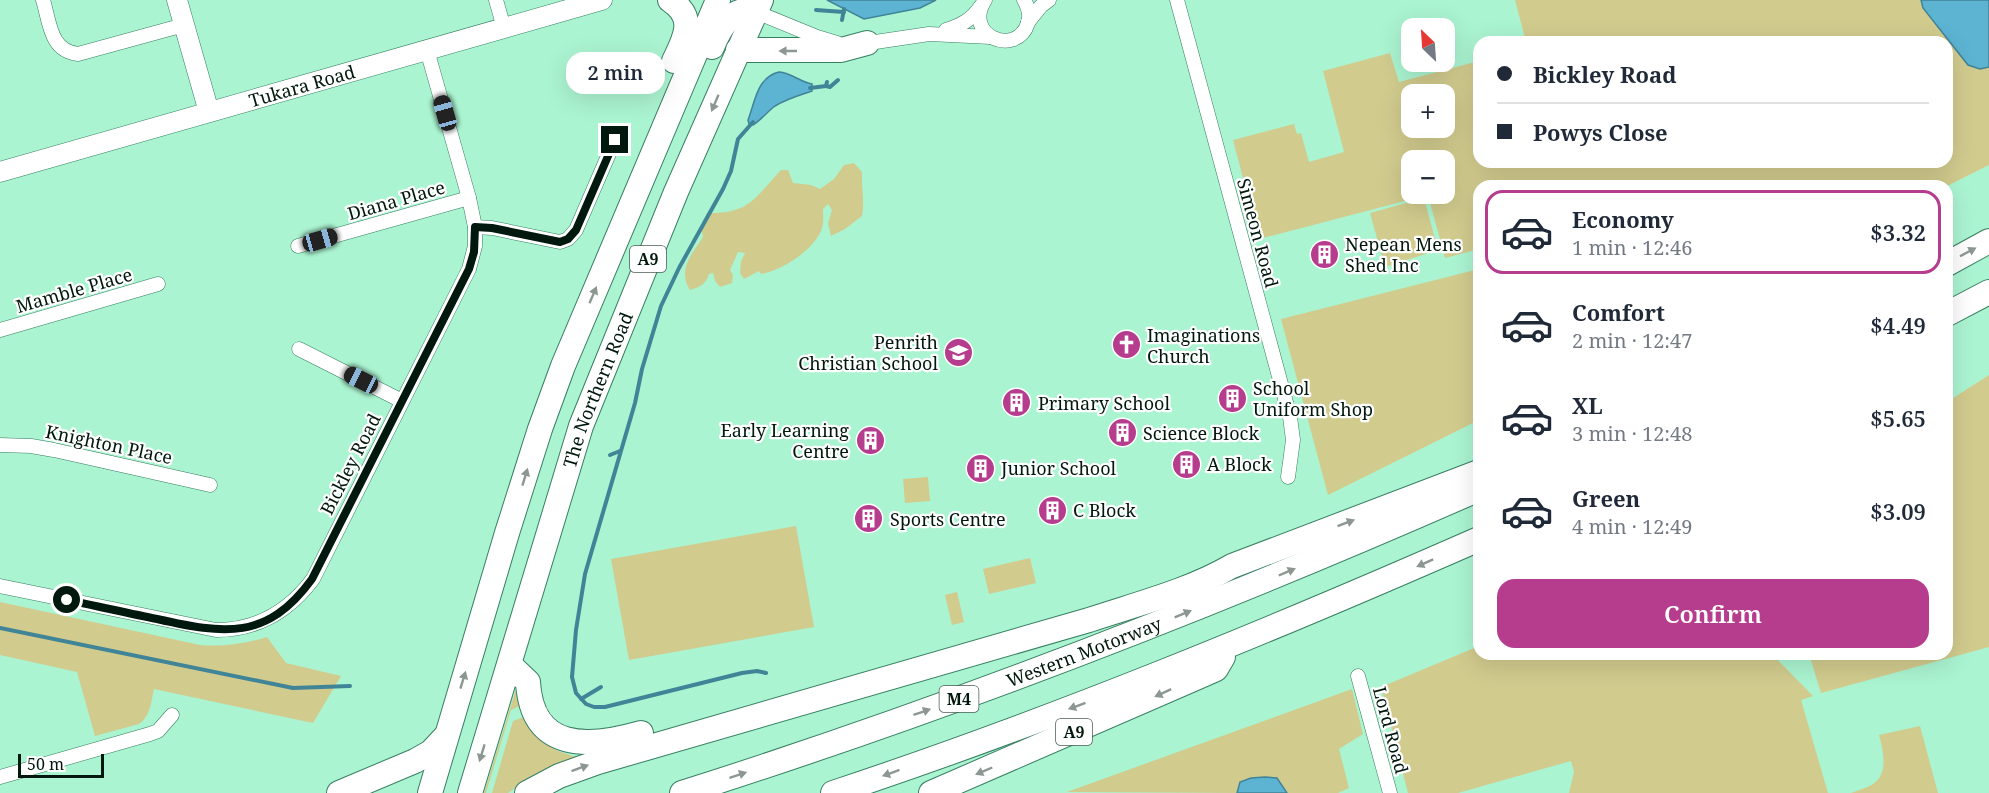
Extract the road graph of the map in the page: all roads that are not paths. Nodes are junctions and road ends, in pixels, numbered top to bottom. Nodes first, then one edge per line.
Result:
1 (43, 0) edge
2 (177, 0) edge
3 (496, 0) edge
4 (602, 0) edge
5 (670, 0) edge
6 (718, 0) edge
7 (1024, 0) edge
8 (1049, 0) edge
9 (1177, 0) edge
10 (983, 3) edge
11 (753, 4) edge
12 (1028, 22) junction
13 (184, 25) junction
14 (504, 28) junction
15 (929, 34) junction
16 (991, 37) junction
17 (867, 43) junction
18 (427, 50) junction
19 (738, 50) junction
20 (209, 112) junction
21 (615, 140) dead end
22 (0, 172) edge
23 (641, 182) junction
24 (469, 198) junction
25 (475, 227) junction
26 (1989, 241) edge
27 (298, 246) dead end
28 (1953, 261) edge
29 (158, 284) dead end
30 (1989, 292) edge
31 (1953, 311) edge
32 (0, 330) edge
33 (299, 350) dead end
34 (402, 401) junction
35 (0, 445) edge
36 (1473, 474) edge
37 (1288, 477) dead end
38 (210, 485) dead end
39 (1473, 492) edge
40 (1473, 542) edge
41 (1232, 566) junction
42 (0, 585) edge
43 (1230, 646) junction
44 (510, 665) junction
45 (1358, 676) dead end
46 (172, 715) dead end
47 (447, 736) junction
48 (0, 777) edge
49 (339, 793) edge
50 (430, 793) edge
51 (470, 793) edge
52 (527, 793) edge
53 (682, 793) edge
54 (833, 793) edge
55 (931, 793) edge
56 (1390, 793) edge

1 - 13 street
2 - 13 street
3 - 14 street
4 - 14 street, Tukara Road
5 - 23 highway
6 - 23 highway, The Northern Road / A9
7 - 12 street
8 - 12 street
9 - 37 street, Simeon Road
10 - 15 street
10 - 16 street
11 - 17 street
11 - 19 highway, The Northern Road / A9
11 - 23 highway
12 - 16 street
13 - 20 street
14 - 18 street, Tukara Road
15 - 16 street
15 - 17 street
17 -> 19 highway
18 - 20 street, Tukara Road
18 - 24 street, Bickley Road
19 -> 44 highway, The Northern Road / A9
20 - 22 street, Tukara Road
21 - 25 street
47 -> 23 highway, The Northern Road / A9
24 - 25 street, Bickley Road
24 - 27 street, Diana Place
25 - 34 street, Bickley Road
28 -> 26 highway
29 - 32 street, Mamble Place
30 - 31 highway
33 - 34 street
34 - 42 street, Bickley Road
35 - 38 street, Knighton Place
41 -> 36 highway
53 -> 39 highway, Western Motorway / M4
40 -> 43 highway
41 - 44 highway
52 -> 41 highway
43 -> 54 highway
43 -> 55 highway, A9
44 -> 51 highway, The Northern Road / A9
45 - 56 street, Lord Road
46 - 48 street
47 - 49 highway
47 - 50 highway, The Northern Road / A9

